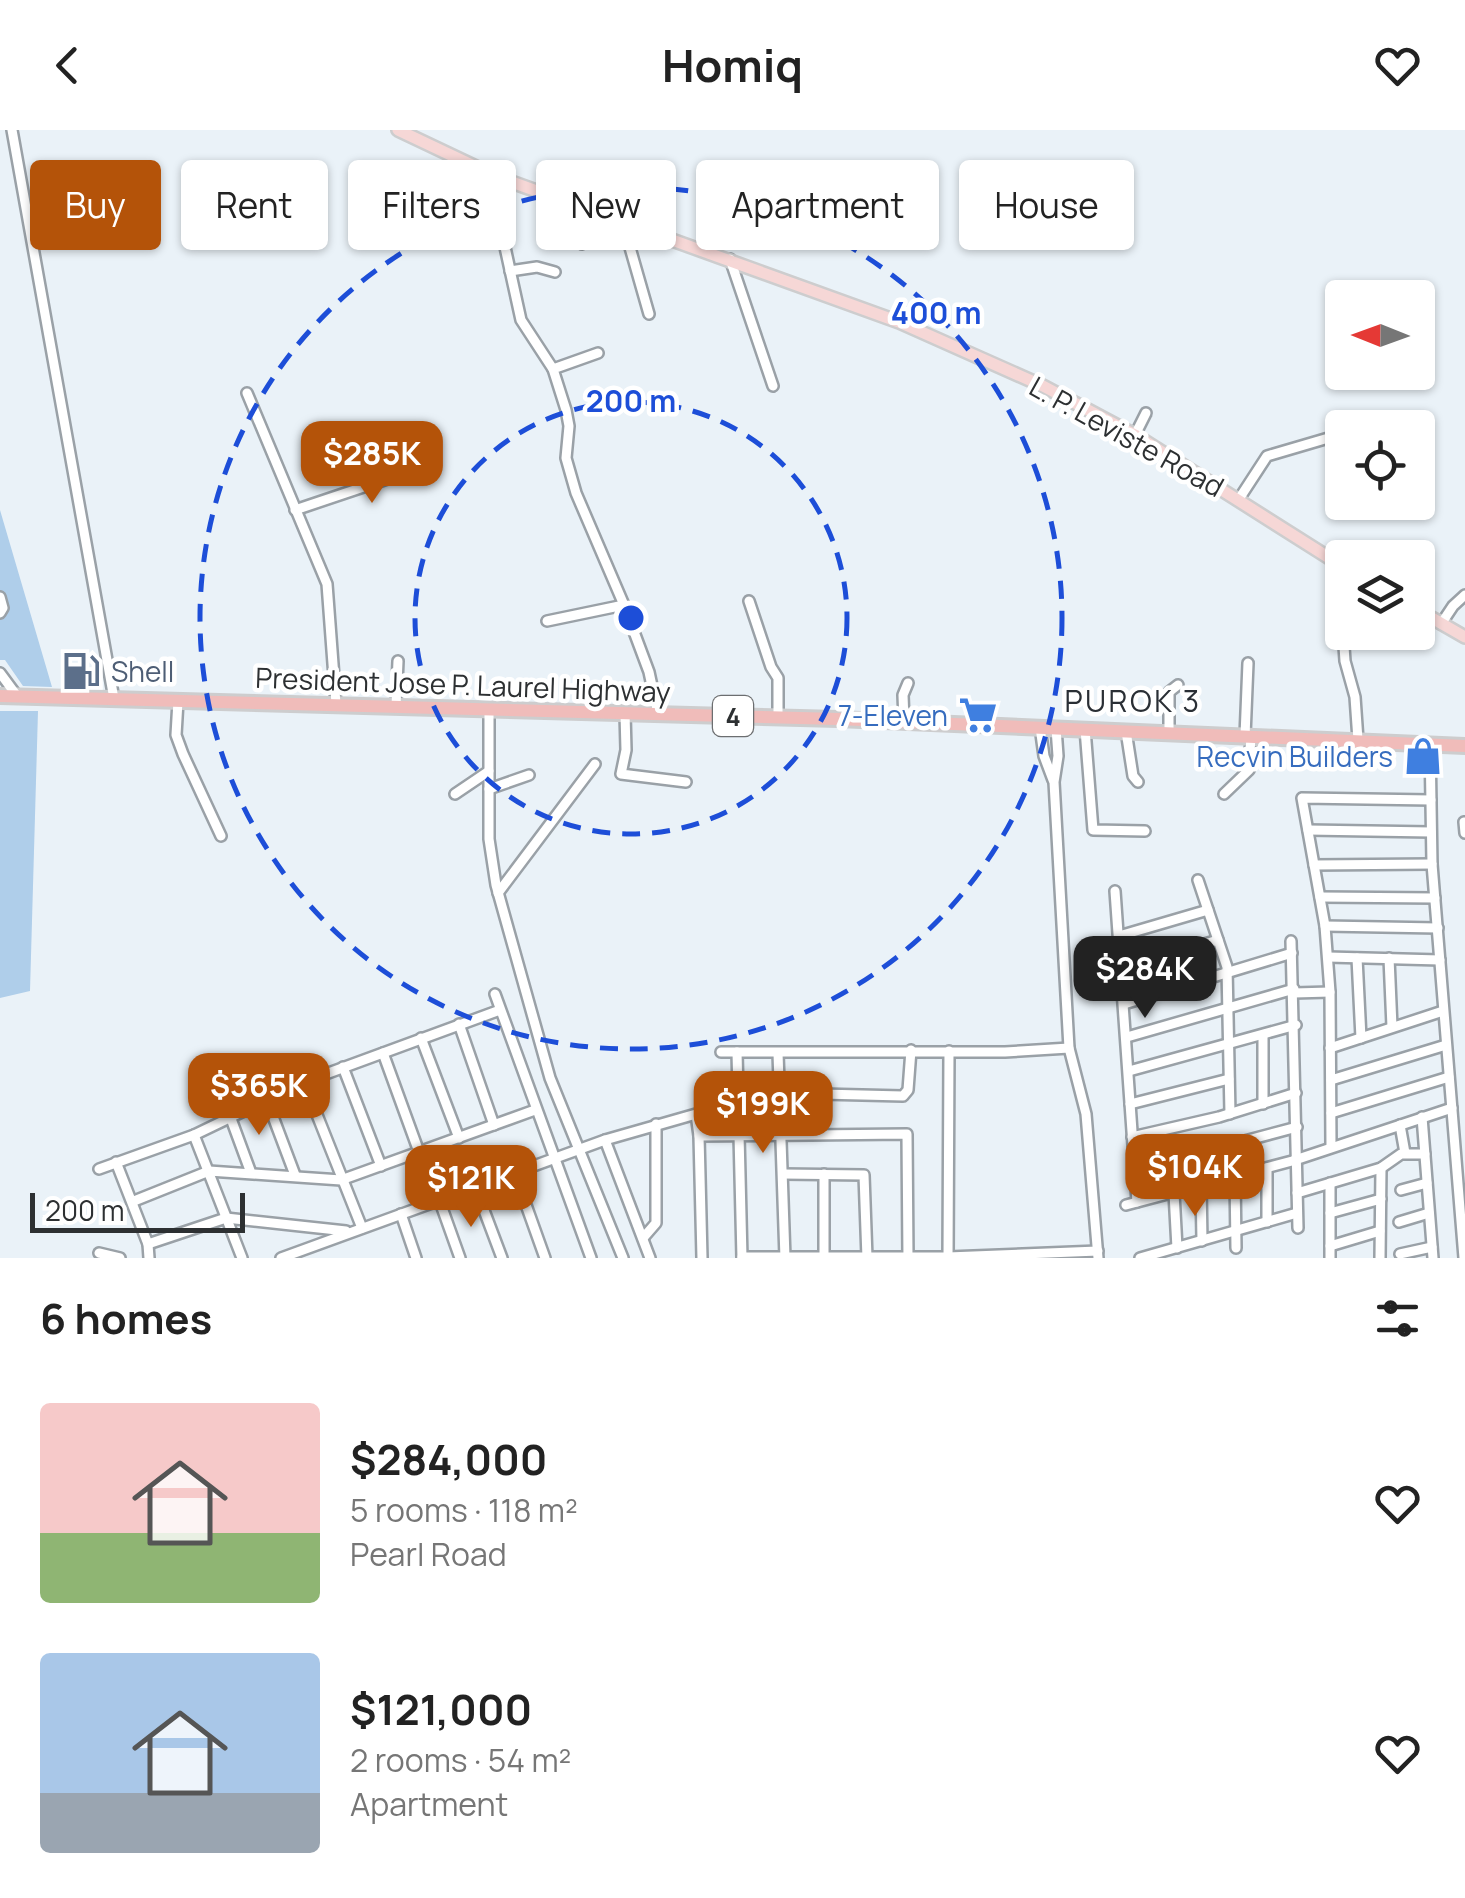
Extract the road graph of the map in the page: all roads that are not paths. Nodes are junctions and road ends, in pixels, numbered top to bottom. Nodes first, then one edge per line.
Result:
1 (12, 130) edge
2 (398, 130) edge
3 (461, 160) edge
4 (676, 240) edge
5 (506, 250) edge
6 (632, 250) edge
7 (730, 259) junction
8 (510, 270) junction
9 (555, 272) dead end
10 (650, 314) dead end
11 (598, 352) dead end
12 (553, 370) junction
13 (773, 386) dead end
14 (247, 394) dead end
15 (1146, 413) dead end
16 (1135, 435) junction
17 (1325, 439) edge
18 (432, 464) dead end
19 (1238, 499) junction
20 (295, 510) junction
21 (1325, 555) edge
22 (1465, 596) edge
23 (0, 597) edge
24 (749, 601) dead end
25 (624, 606) junction
26 (0, 613) edge
27 (1435, 620) edge
28 (547, 621) dead end
29 (1442, 624) junction
30 (1465, 637) edge
31 (1344, 650) edge
32 (398, 661) dead end
33 (1248, 663) dead end
34 (0, 673) edge
35 (908, 682) dead end
36 (1178, 685) dead end
37 (0, 696) edge
38 (16, 696) junction
39 (114, 699) junction
40 (178, 701) junction
41 (336, 704) junction
42 (396, 706) junction
43 (489, 709) junction
44 (625, 713) junction
45 (658, 714) junction
46 (778, 717) junction
47 (904, 721) junction
48 (1040, 727) junction
49 (1056, 728) junction
50 (1086, 729) junction
51 (1126, 730) junction
52 (1169, 732) junction
53 (1248, 736) junction
54 (1358, 740) junction
55 (1430, 744) junction
56 (1465, 746) edge
57 (595, 764) dead end
58 (489, 771) junction
59 (529, 774) dead end
60 (686, 782) dead end
61 (1054, 782) junction
62 (1138, 782) dead end
63 (489, 789) junction
64 (455, 794) dead end
65 (1224, 794) dead end
66 (1431, 800) junction
67 (1145, 830) dead end
68 (1308, 830) junction
69 (1431, 832) junction
70 (221, 836) dead end
71 (1432, 864) junction
72 (1314, 865) junction
73 (1198, 880) dead end
74 (1115, 890) dead end
75 (498, 893) junction
76 (1320, 897) junction
77 (1435, 898) junction
78 (1208, 910) junction
79 (1325, 926) junction
80 (1438, 928) junction
81 (1119, 936) junction
82 (1218, 940) junction
83 (1328, 957) junction
84 (1358, 958) junction
85 (1388, 958) junction
86 (1440, 960) junction
87 (1121, 970) junction
88 (1228, 974) junction
89 (1294, 991) junction
90 (1330, 992) junction
91 (495, 994) dead end
92 (1124, 1004) junction
93 (1228, 1008) junction
94 (500, 1010) junction
95 (1443, 1010) junction
96 (459, 1024) junction
97 (1296, 1025) junction
98 (1392, 1028) junction
99 (1263, 1034) junction
100 (422, 1038) junction
101 (1127, 1038) junction
102 (1361, 1038) junction
103 (1229, 1045) junction
104 (1446, 1045) junction
105 (1070, 1048) junction
106 (1330, 1048) junction
107 (911, 1050) junction
108 (949, 1050) junction
109 (720, 1052) dead end
110 (737, 1052) junction
111 (384, 1053) junction
112 (778, 1053) junction
113 (343, 1067) junction
114 (1129, 1071) junction
115 (1449, 1077) junction
116 (1229, 1079) junction
117 (1331, 1080) junction
118 (304, 1082) junction
119 (780, 1093) junction
120 (1296, 1094) junction
121 (266, 1098) junction
122 (1130, 1104) junction
123 (1263, 1104) junction
124 (1452, 1108) junction
125 (535, 1110) junction
126 (1230, 1114) junction
127 (1331, 1114) junction
128 (230, 1116) junction
129 (1422, 1117) junction
130 (656, 1124) junction
131 (1400, 1125) junction
132 (494, 1126) junction
133 (1297, 1128) junction
134 (194, 1134) junction
135 (739, 1134) junction
136 (782, 1134) junction
137 (699, 1136) junction
138 (1132, 1137) junction
139 (459, 1138) junction
140 (605, 1140) junction
141 (1330, 1147) junction
142 (580, 1149) junction
143 (419, 1152) junction
144 (1405, 1152) junction
145 (1425, 1154) junction
146 (1297, 1158) junction
147 (553, 1159) junction
148 (116, 1162) junction
149 (381, 1166) junction
150 (1267, 1168) junction
151 (1381, 1168) junction
152 (99, 1169) dead end
153 (1135, 1170) junction
154 (209, 1171) junction
155 (251, 1172) junction
156 (514, 1174) junction
157 (783, 1174) junction
158 (824, 1174) junction
159 (295, 1175) junction
160 (1235, 1176) junction
161 (341, 1180) junction
162 (1330, 1183) junction
163 (1427, 1183) junction
164 (1201, 1185) junction
165 (476, 1188) junction
166 (1401, 1190) dead end
167 (1174, 1192) junction
168 (1297, 1192) junction
169 (1380, 1199) junction
170 (134, 1201) junction
171 (440, 1202) junction
172 (1138, 1202) junction
173 (1126, 1205) dead end
174 (1298, 1213) junction
175 (1430, 1213) junction
176 (401, 1214) junction
177 (1330, 1214) junction
178 (226, 1218) junction
179 (1268, 1222) junction
180 (1400, 1222) dead end
181 (362, 1228) junction
182 (1298, 1228) dead end
183 (351, 1231) junction
184 (1380, 1231) junction
185 (1235, 1232) junction
186 (644, 1238) junction
187 (1202, 1241) junction
188 (148, 1244) junction
189 (1330, 1246) junction
190 (1178, 1248) junction
191 (1236, 1248) dead end
192 (99, 1252) dead end
193 (1432, 1253) edge
194 (1400, 1254) dead end
195 (1098, 1255) edge
196 (1016, 1256) edge
197 (1056, 1256) edge
198 (785, 1257) edge
199 (824, 1257) edge
200 (867, 1257) edge
201 (908, 1257) edge
202 (948, 1257) edge
203 (120, 1258) edge
204 (149, 1258) edge
205 (242, 1258) edge
206 (282, 1258) edge
207 (416, 1258) edge
208 (460, 1258) edge
209 (502, 1258) edge
210 (545, 1258) edge
211 (591, 1258) edge
212 (623, 1258) edge
213 (650, 1258) edge
214 (702, 1258) edge
215 (742, 1258) edge
216 (1140, 1258) edge
217 (1330, 1258) edge
218 (1380, 1258) edge
219 (1464, 1258) edge

1 - 39 street
2 - 3 main road, L. P. Leviste Road
4 - 7 main road, L. P. Leviste Road
5 - 8 street
6 - 10 street
7 - 13 street
7 - 16 main road, L. P. Leviste Road
8 - 9 street
8 - 12 street
11 - 12 street
12 - 25 street
14 - 20 street
15 - 16 street
16 - 19 main road, L. P. Leviste Road
17 - 19 street
18 - 20 street
19 - 21 main road, L. P. Leviste Road
20 - 41 street
22 - 29 street
23 - 26 street
24 - 46 street
25 - 28 street
25 - 45 street
27 - 29 main road
29 - 30 main road
31 - 54 street
32 - 42 street
33 - 53 street
34 - 38 street
35 - 47 street
36 - 52 street
37 - 38 highway, President Jose P. Laurel Highway / 4
38 - 39 highway, President Jose P. Laurel Highway / 4
39 - 40 highway, President Jose P. Laurel Highway / 4
40 - 41 highway, President Jose P. Laurel Highway / 4
40 - 70 street
41 - 42 highway, President Jose P. Laurel Highway / 4
42 - 43 highway, President Jose P. Laurel Highway / 4
43 - 44 highway, President Jose P. Laurel Highway / 4
43 - 58 street
44 - 45 highway, President Jose P. Laurel Highway / 4
44 - 60 street
45 - 46 highway, President Jose P. Laurel Highway / 4
46 - 47 highway, President Jose P. Laurel Highway / 4
47 - 48 highway, President Jose P. Laurel Highway / 4
48 - 49 highway, President Jose P. Laurel Highway / 4
48 - 61 street
49 - 50 highway, President Jose P. Laurel Highway / 4
49 - 61 street
50 - 51 highway, President Jose P. Laurel Highway / 4
50 - 67 street
51 - 52 highway, President Jose P. Laurel Highway / 4
51 - 62 street
52 - 53 highway, President Jose P. Laurel Highway / 4
53 - 54 highway, President Jose P. Laurel Highway / 4
53 - 65 street
54 - 55 highway, President Jose P. Laurel Highway / 4
55 - 56 highway, President Jose P. Laurel Highway / 4
55 - 66 street
57 - 75 street
58 - 63 street
58 - 64 street
59 - 63 street
61 - 105 street
63 - 75 street
66 - 68 street
66 - 69 street
68 - 69 street
68 - 72 street
69 - 71 street
71 - 72 street
71 - 77 street
72 - 76 street
73 - 78 street
74 - 81 street
75 - 142 street
76 - 77 street
76 - 79 street
77 - 80 street
78 - 81 street
78 - 82 street
79 - 80 street
79 - 83 street
80 - 86 street
81 - 87 street
82 - 87 street
82 - 88 street
83 - 84 street
83 - 90 street
84 - 85 street
84 - 102 street
85 - 86 street
85 - 98 street
86 - 95 street
87 - 92 street
88 - 89 street
88 - 92 street
88 - 93 street
89 - 90 street
89 - 93 street
89 - 97 street
90 - 106 street
91 - 94 street
92 - 101 street
93 - 101 street
93 - 103 street
94 - 96 street
94 - 125 street
95 - 98 street
95 - 104 street
96 - 100 street
96 - 132 street
97 - 99 street
97 - 120 street
98 - 102 street
99 - 103 street
99 - 123 street
100 - 111 street
100 - 139 street
101 - 114 street
102 - 106 street
103 - 114 street
103 - 116 street
104 - 115 street
104 - 117 street
105 - 108 street
105 - 195 street
106 - 117 street
107 - 108 street
107 - 112 street
107 - 119 street
108 - 202 street
109 - 110 street
110 - 112 street
110 - 135 street
111 - 113 street
111 - 143 street
112 - 119 street
113 - 118 street
113 - 149 street
114 - 122 street
115 - 124 street
115 - 127 street
116 - 122 street
116 - 126 street
117 - 127 street
118 - 121 street
118 - 161 street
119 - 136 street
120 - 123 street
120 - 133 street
121 - 128 street
121 - 159 street
122 - 138 street
123 - 126 street
124 - 129 street
124 - 219 street
125 - 132 street
125 - 147 street
126 - 138 street
127 - 141 street
128 - 134 street
128 - 155 street
129 - 131 street
129 - 145 street
130 - 137 street
130 - 140 street
130 - 186 street
131 - 141 street
131 - 144 street
132 - 139 street
133 - 146 street
133 - 153 street
134 - 148 street
134 - 154 street
135 - 136 street
135 - 137 street
135 - 215 street
136 - 157 street
136 - 201 street
137 - 214 street
138 - 153 street
139 - 143 street
140 - 142 street
140 - 186 street
141 - 146 street
142 - 147 street
142 - 212 street
143 - 149 street
144 - 145 street
144 - 151 street
145 - 163 street
146 - 150 street
146 - 168 street
147 - 156 street
147 - 211 street
148 - 152 street
148 - 170 street
149 - 161 street
150 - 160 street
150 - 179 street
151 - 162 street
151 - 169 street
153 - 172 street
154 - 155 street
154 - 170 street
154 - 178 street
155 - 159 street
156 - 165 street
156 - 210 street
157 - 158 street
157 - 198 street
158 - 199 street
158 - 200 street
159 - 161 street
160 - 164 street
160 - 185 street
161 - 181 street
162 - 168 street
162 - 177 street
163 - 166 street
163 - 175 street
164 - 167 street
164 - 187 street
165 - 171 street
165 - 209 street
167 - 172 street
167 - 190 street
168 - 174 street
169 - 177 street
169 - 184 street
170 - 188 street
171 - 176 street
171 - 208 street
172 - 173 street
174 - 179 street
174 - 182 street
175 - 180 street
175 - 193 street
176 - 181 street
176 - 207 street
177 - 189 street
178 - 183 street
178 - 188 street
178 - 205 street
179 - 185 street
181 - 183 street
183 - 206 street
184 - 189 street
184 - 218 street
185 - 187 street
185 - 191 street
186 - 213 street
187 - 190 street
188 - 204 street
189 - 217 street
190 - 216 street
192 - 203 street
193 - 194 street
195 - 197 street
196 - 197 street
196 - 202 street
198 - 199 street
198 - 215 street
199 - 200 street
200 - 201 street
201 - 202 street

